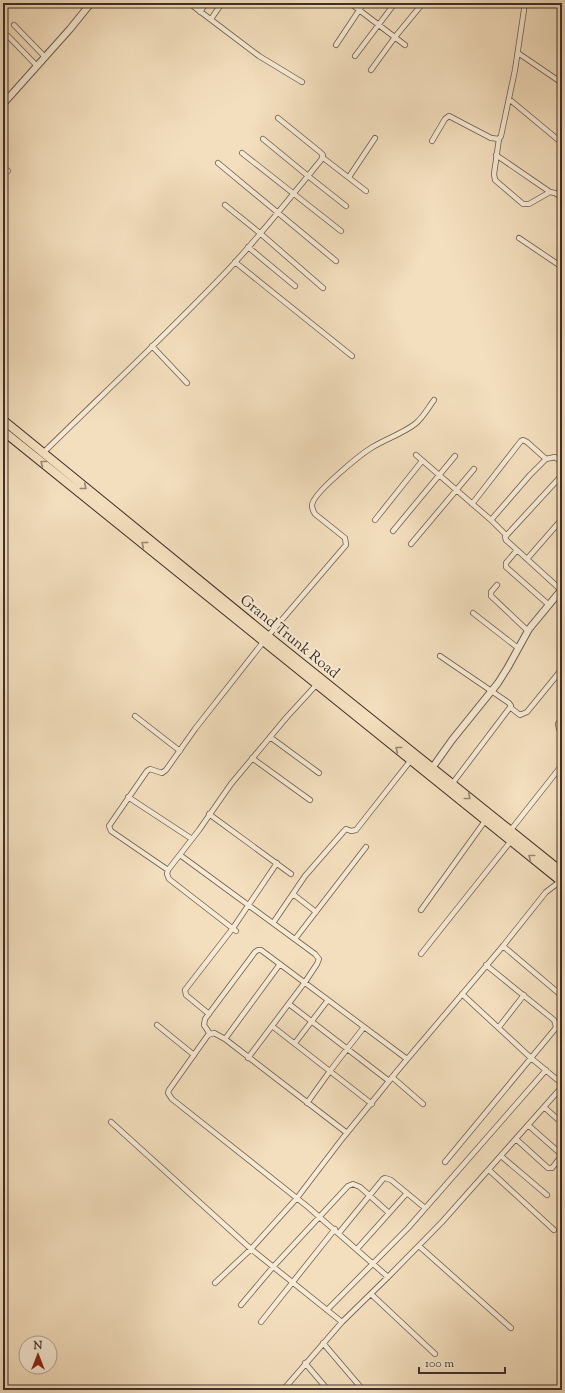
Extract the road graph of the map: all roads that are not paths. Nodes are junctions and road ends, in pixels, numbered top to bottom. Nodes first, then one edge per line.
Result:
1 (82, 3) edge
2 (188, 3) edge
3 (206, 3) edge
4 (222, 3) edge
5 (350, 3) edge
6 (364, 3) edge
7 (395, 3) edge
8 (423, 3) edge
9 (525, 3) edge
10 (89, 6) edge
11 (359, 10) junction
12 (200, 12) junction
13 (211, 19) junction
14 (378, 24) junction
15 (14, 25) dead end
16 (8, 36) dead end
17 (395, 37) junction
18 (336, 45) dead end
19 (405, 45) dead end
20 (518, 53) junction
21 (355, 56) dead end
22 (45, 57) junction
23 (37, 66) junction
24 (371, 70) dead end
25 (302, 82) dead end
26 (562, 82) edge
27 (509, 99) junction
28 (3, 104) edge
29 (278, 118) dead end
30 (263, 138) dead end
31 (375, 138) dead end
32 (498, 138) junction
33 (432, 141) dead end
34 (562, 143) edge
35 (242, 153) dead end
36 (496, 155) junction
37 (322, 157) junction
38 (218, 163) dead end
39 (3, 167) edge
40 (8, 171) dead end
41 (308, 176) junction
42 (349, 177) junction
43 (366, 191) dead end
44 (550, 192) junction
45 (294, 193) junction
46 (562, 198) edge
47 (225, 205) dead end
48 (346, 206) dead end
49 (278, 212) junction
50 (341, 231) dead end
51 (261, 234) junction
52 (519, 238) dead end
53 (248, 247) junction
54 (336, 261) dead end
55 (235, 262) junction
56 (562, 267) edge
57 (294, 286) dead end
58 (323, 288) dead end
59 (152, 346) junction
60 (352, 356) dead end
61 (187, 382) dead end
62 (434, 400) dead end
63 (3, 420) edge
64 (3, 431) edge
65 (44, 452) junction
66 (416, 455) dead end
67 (455, 456) dead end
68 (546, 459) junction
69 (422, 461) junction
70 (562, 462) edge
71 (474, 469) dead end
72 (562, 475) edge
73 (438, 476) junction
74 (456, 490) junction
75 (472, 504) junction
76 (562, 519) edge
77 (375, 520) dead end
78 (490, 520) junction
79 (393, 531) dead end
80 (506, 535) junction
81 (411, 544) dead end
82 (517, 550) junction
83 (527, 559) junction
84 (497, 585) dead end
85 (561, 589) edge
86 (549, 606) junction
87 (473, 613) dead end
88 (257, 631) junction
89 (528, 631) junction
90 (266, 639) junction
91 (518, 648) junction
92 (440, 656) dead end
93 (562, 669) edge
94 (320, 682) junction
95 (492, 690) junction
96 (511, 708) junction
97 (135, 716) dead end
98 (562, 718) edge
99 (562, 731) edge
100 (270, 737) junction
101 (180, 751) junction
102 (252, 758) junction
103 (411, 760) junction
104 (562, 764) edge
105 (430, 771) junction
106 (319, 773) dead end
107 (452, 784) junction
108 (128, 797) junction
109 (310, 800) dead end
110 (209, 814) junction
111 (485, 820) junction
112 (510, 831) junction
113 (192, 839) junction
114 (511, 841) junction
115 (366, 846) dead end
116 (180, 855) junction
117 (277, 863) junction
118 (168, 870) junction
119 (291, 874) dead end
120 (562, 879) edge
121 (293, 894) junction
122 (249, 905) junction
123 (421, 910) dead end
124 (316, 912) junction
125 (273, 923) junction
126 (234, 929) junction
127 (295, 939) junction
128 (503, 946) junction
129 (421, 954) dead end
130 (280, 964) junction
131 (486, 964) junction
132 (305, 982) junction
133 (462, 994) junction
134 (524, 995) junction
135 (562, 996) edge
136 (328, 1000) junction
137 (289, 1004) junction
138 (209, 1014) junction
139 (311, 1022) junction
140 (157, 1025) dead end
141 (272, 1026) junction
142 (364, 1027) junction
143 (498, 1027) junction
144 (210, 1034) junction
145 (225, 1040) junction
146 (295, 1043) junction
147 (347, 1049) junction
148 (194, 1055) junction
149 (248, 1058) junction
150 (531, 1058) junction
151 (407, 1059) junction
152 (546, 1070) junction
153 (330, 1071) junction
154 (390, 1079) junction
155 (307, 1103) junction
156 (372, 1104) junction
157 (423, 1104) dead end
158 (544, 1107) junction
159 (111, 1122) dead end
160 (562, 1123) edge
161 (528, 1125) junction
162 (348, 1133) junction
163 (516, 1139) junction
164 (562, 1155) edge
165 (501, 1156) junction
166 (445, 1162) dead end
167 (489, 1170) junction
168 (407, 1193) junction
169 (370, 1195) junction
170 (547, 1195) dead end
171 (298, 1198) junction
172 (425, 1208) junction
173 (389, 1213) junction
174 (320, 1217) junction
175 (554, 1230) dead end
176 (337, 1231) junction
177 (419, 1246) junction
178 (251, 1249) junction
179 (357, 1249) junction
180 (373, 1263) junction
181 (273, 1267) junction
182 (388, 1277) junction
183 (292, 1282) junction
184 (215, 1283) dead end
185 (371, 1294) junction
186 (241, 1305) dead end
187 (327, 1310) junction
188 (261, 1322) dead end
189 (342, 1322) junction
190 (511, 1328) dead end
191 (323, 1343) junction
192 (435, 1354) dead end
193 (305, 1363) junction
194 (283, 1390) edge
195 (328, 1390) edge
196 (363, 1390) edge

1 - 10 street
2 - 12 street
3 - 12 street
4 - 13 street
5 - 11 street
6 - 11 street
7 - 14 street
8 - 17 street
9 - 20 street
10 - 22 street
11 - 14 street
11 - 18 street
12 - 13 street
13 - 25 street
14 - 17 street
14 - 21 street
15 - 22 street
16 - 23 street
17 - 19 street
17 - 24 street
20 - 26 street
20 - 27 street
22 - 23 street
23 - 28 street
27 - 32 street
27 - 34 street
29 - 37 street
30 - 41 street
31 - 42 street
32 - 33 street
32 - 36 street
35 - 45 street
36 - 44 street
36 - 44 street
37 - 41 street
37 - 42 street
38 - 49 street
39 - 40 street
41 - 45 street
41 - 48 street
42 - 43 street
44 - 46 street
45 - 49 street
45 - 50 street
47 - 51 street
49 - 51 street
49 - 54 street
51 - 53 street
51 - 58 street
52 - 56 street
53 - 55 street
53 - 57 street
55 - 59 street
55 - 60 street
59 - 61 street
59 - 65 street
62 - 90 street
63 - 65 highway, Grand Trunk Road
88 -> 64 highway, Grand Trunk Road
65 -> 88 highway, Grand Trunk Road
66 - 69 street
67 - 73 street
68 - 70 street
68 - 75 street
68 - 78 street
69 - 73 street
69 - 77 street
71 - 74 street
72 - 80 street
73 - 74 street
73 - 79 street
74 - 75 street
74 - 81 street
75 - 78 street
76 - 83 street
78 - 80 street
80 - 82 street
82 - 83 street
82 - 86 street
83 - 85 street
84 - 89 street
85 - 86 street
86 - 89 street
87 - 91 street
88 - 90 highway, Grand Trunk Road
89 - 91 street
90 - 94 highway, Grand Trunk Road
90 - 101 street
91 - 95 street
92 - 95 street
93 - 96 street
94 - 100 street
103 -> 94 highway, Grand Trunk Road
94 - 105 highway, Grand Trunk Road
95 - 96 street
95 - 105 street
96 - 107 street
97 - 101 street
98 - 99 street
100 - 102 street
100 - 106 street
101 - 108 street
102 - 109 street
102 - 110 street
103 - 105 highway, Grand Trunk Road
103 - 121 street
104 - 112 street
105 - 107 highway, Grand Trunk Road
105 - 111 highway, Grand Trunk Road
107 -> 112 highway, Grand Trunk Road
108 - 113 street
108 - 118 street
110 - 113 street
110 - 117 street
111 - 114 highway, Grand Trunk Road
111 - 123 street
112 - 120 highway, Grand Trunk Road
113 - 116 street
120 -> 114 highway, Grand Trunk Road
114 - 129 street
115 - 124 street
116 - 118 street
116 - 122 street
117 - 119 street
117 - 122 street
118 - 126 street
120 - 128 street
121 - 124 street
121 - 125 street
122 - 125 street
122 - 126 street
124 - 127 street
125 - 127 street
126 - 138 street
127 - 132 street
128 - 131 street
128 - 135 street
130 - 132 street
130 - 138 street
130 - 145 street
131 - 133 street
131 - 134 street
132 - 136 street
132 - 137 street
133 - 143 street
133 - 151 street
134 - 143 street
134 - 150 street
136 - 139 street
136 - 142 street
137 - 139 street
137 - 141 street
138 - 144 street
139 - 146 street
139 - 147 street
140 - 148 street
141 - 146 street
141 - 149 street
142 - 147 street
142 - 151 street
143 - 150 street
144 - 145 street
144 - 148 street
145 - 149 street
146 - 153 street
147 - 153 street
147 - 154 street
148 - 171 street
149 - 155 street
150 - 152 street
150 - 166 street
151 - 154 street
152 - 158 street
152 - 172 street
153 - 155 street
153 - 156 street
154 - 156 street
154 - 157 street
155 - 162 street
156 - 162 street
158 - 160 street
158 - 161 street
159 - 178 street
161 - 163 street
161 - 164 street
162 - 171 street
163 - 164 street
163 - 165 street
165 - 167 street
165 - 170 street
167 - 175 street
167 - 177 street
168 - 169 street
168 - 172 street
168 - 173 street
169 - 173 street
169 - 174 street
169 - 176 street
171 - 174 street
171 - 178 street
172 - 180 street
173 - 179 street
174 - 176 street
174 - 181 street
176 - 179 street
176 - 183 street
177 - 182 street
177 - 190 street
178 - 181 street
178 - 184 street
179 - 180 street
180 - 182 street
180 - 187 street
181 - 183 street
181 - 186 street
182 - 185 street
183 - 187 street
183 - 188 street
185 - 189 street
185 - 192 street
187 - 189 street
189 - 191 street
191 - 193 street
191 - 196 street
193 - 194 street
193 - 195 street

